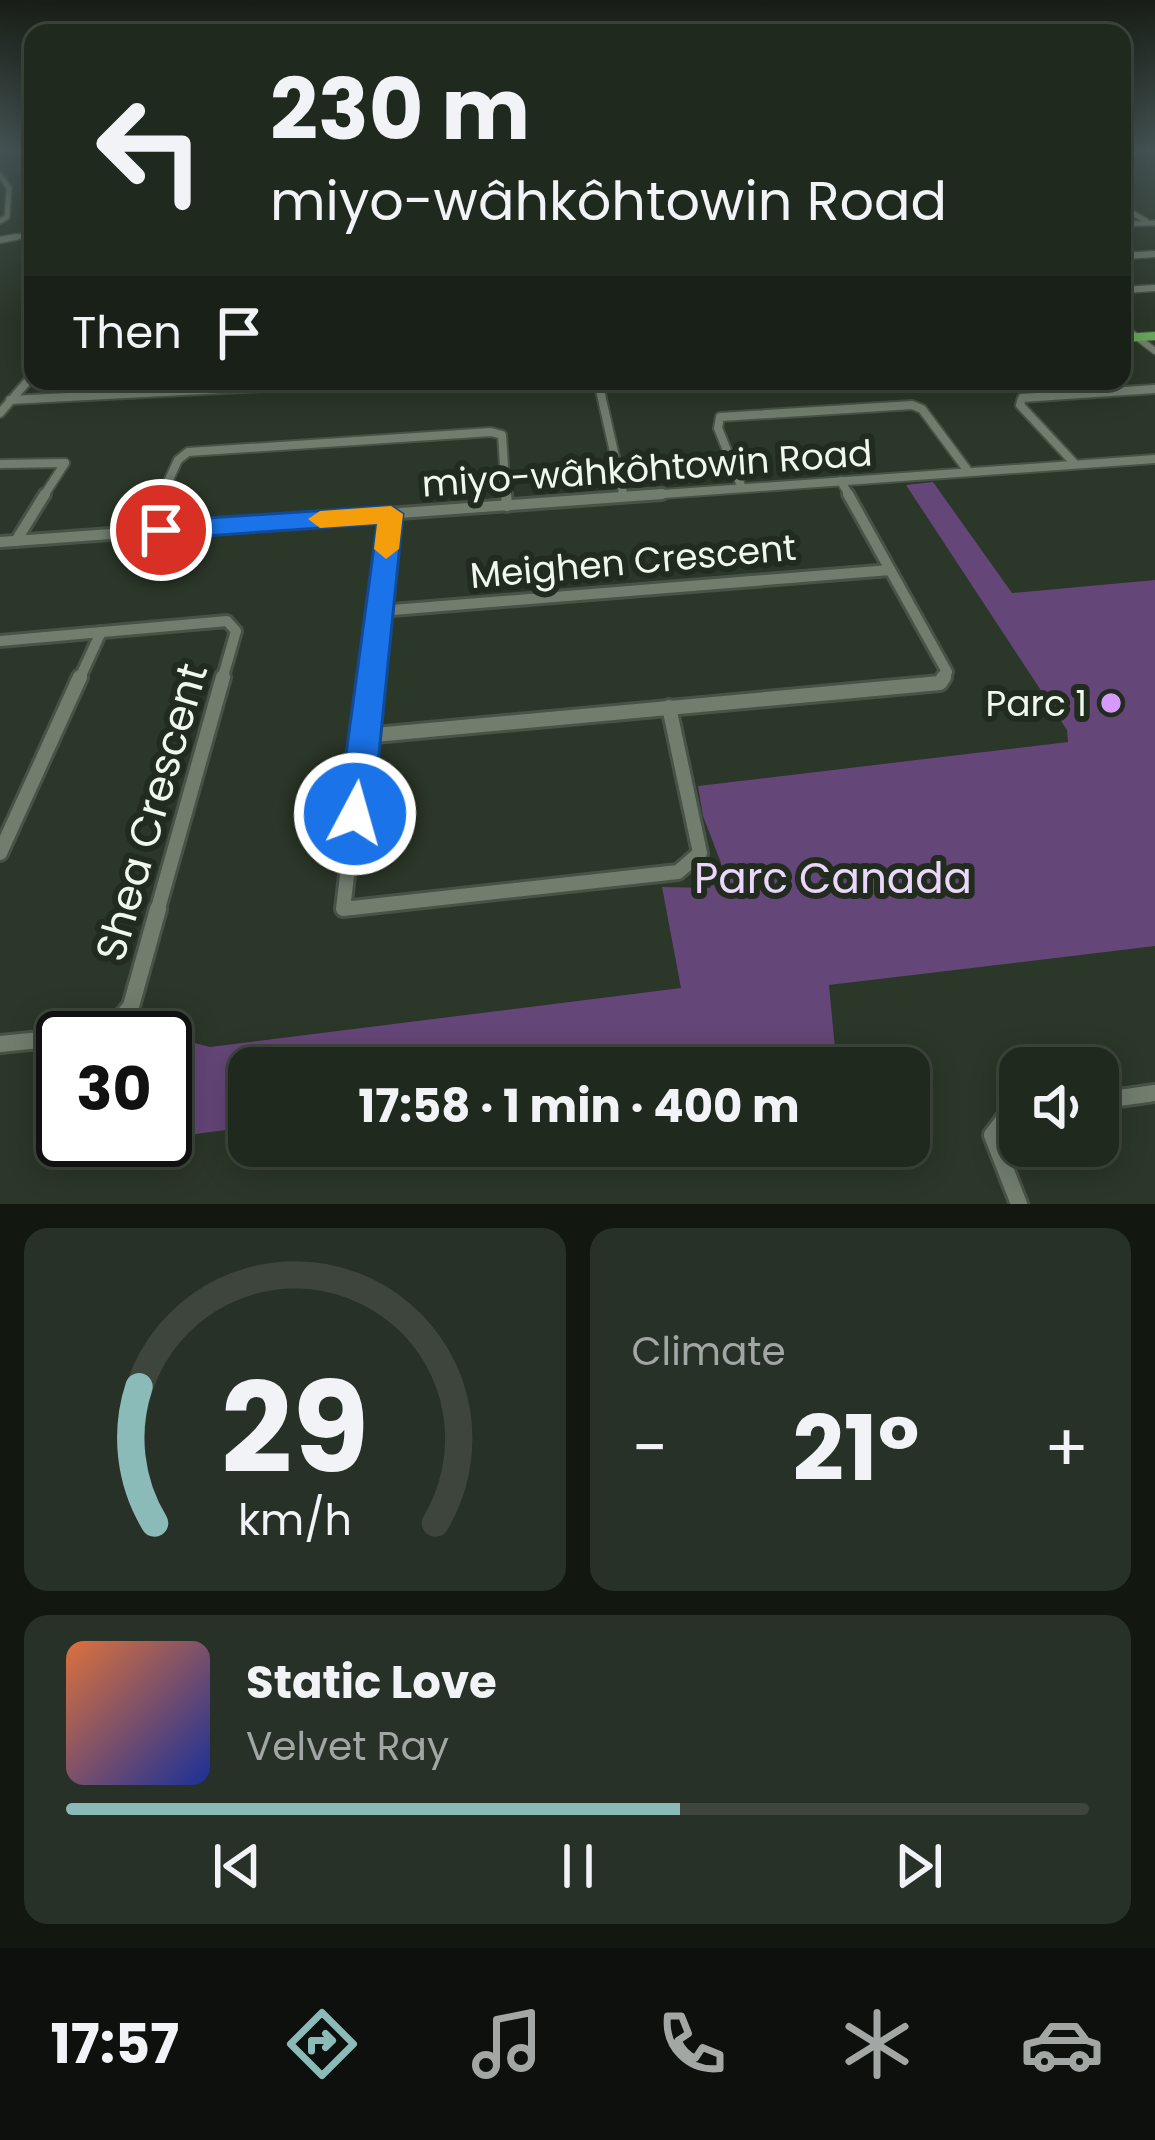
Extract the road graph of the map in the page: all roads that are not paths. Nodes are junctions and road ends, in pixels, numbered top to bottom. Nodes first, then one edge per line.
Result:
1 (24, 385) edge
2 (1155, 389) edge
3 (179, 390) edge
4 (600, 390) edge
5 (10, 400) junction
6 (0, 413) edge
7 (1152, 462) edge
8 (0, 464) edge
9 (1076, 464) junction
10 (968, 471) junction
11 (841, 482) junction
12 (742, 488) junction
13 (624, 497) junction
14 (507, 506) junction
15 (391, 514) junction
16 (146, 532) junction
17 (16, 541) junction
18 (0, 542) edge
19 (890, 570) junction
20 (380, 611) junction
21 (101, 632) junction
22 (0, 641) edge
23 (669, 707) junction
24 (364, 736) junction
25 (0, 853) edge
26 (0, 1044) edge
27 (1155, 1093) edge
28 (1119, 1098) edge
29 (999, 1126) edge
30 (999, 1153) edge
31 (1005, 1167) edge
32 (1019, 1204) edge

1 - 5 street
2 - 9 street
3 - 5 street
4 - 13 street
5 - 6 street
7 - 9 street, miyo-wâhkôhtowin Road
8 - 17 street
9 - 10 street, miyo-wâhkôhtowin Road
10 - 11 street, miyo-wâhkôhtowin Road
10 - 12 street
11 - 12 street, miyo-wâhkôhtowin Road
11 - 19 street
12 - 13 street, miyo-wâhkôhtowin Road
13 - 14 street, miyo-wâhkôhtowin Road
14 - 15 street, miyo-wâhkôhtowin Road
14 - 16 street
15 - 16 street, miyo-wâhkôhtowin Road
15 - 20 street
16 - 17 street, miyo-wâhkôhtowin Road
17 - 18 street, miyo-wâhkôhtowin Road
19 - 20 street, Meighen Crescent
19 - 23 street
20 - 24 street
21 - 22 street, Shea Crescent
21 - 25 street
21 - 26 street, Shea Crescent
23 - 24 street
23 - 24 street
27 - 28 street
29 - 30 street
31 - 32 street

